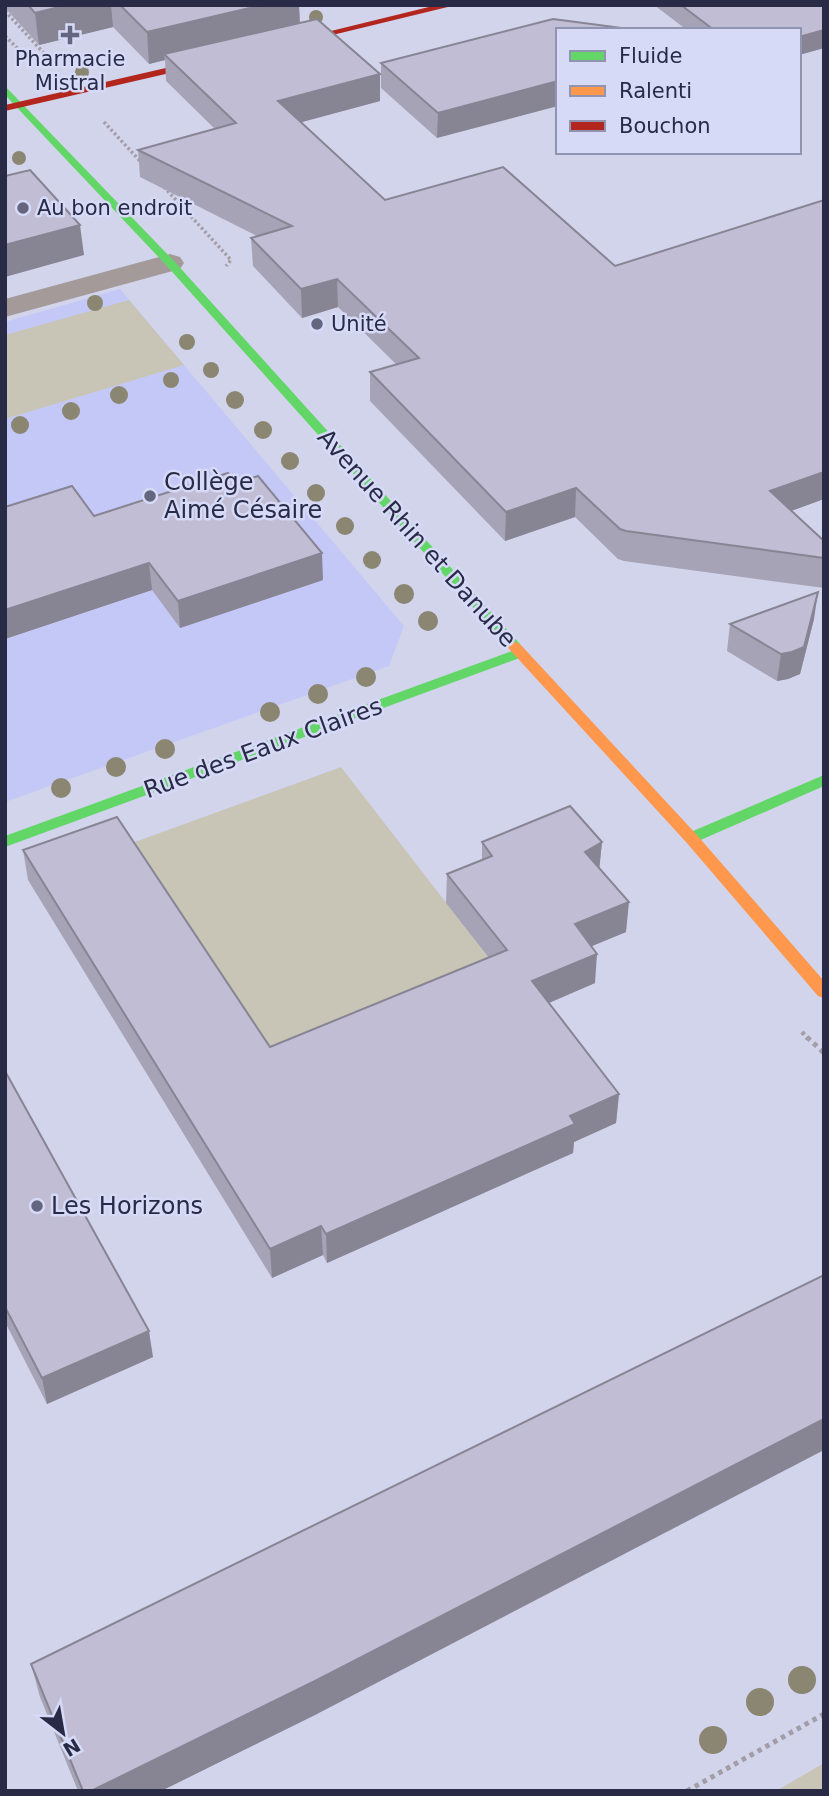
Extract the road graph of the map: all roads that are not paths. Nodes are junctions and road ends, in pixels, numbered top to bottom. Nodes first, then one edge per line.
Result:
1 (451, 5) edge
2 (269, 47) edge
3 (229, 57) edge
4 (5, 89) edge
5 (13, 107) edge
6 (170, 262) junction
7 (5, 308) edge
8 (520, 653) junction
9 (824, 780) edge
10 (691, 838) junction
11 (5, 842) edge
12 (824, 992) edge

1 - 2 street
3 - 5 street
4 - 5 street, Avenue Rhin et Danube
5 - 6 street, Avenue Rhin et Danube
6 - 7 street
6 - 8 street, Avenue Rhin et Danube
8 - 10 street, Avenue Rhin et Danube
8 - 11 street, Rue des Eaux Claires
9 - 10 street
10 - 12 street, Avenue Rhin et Danube

